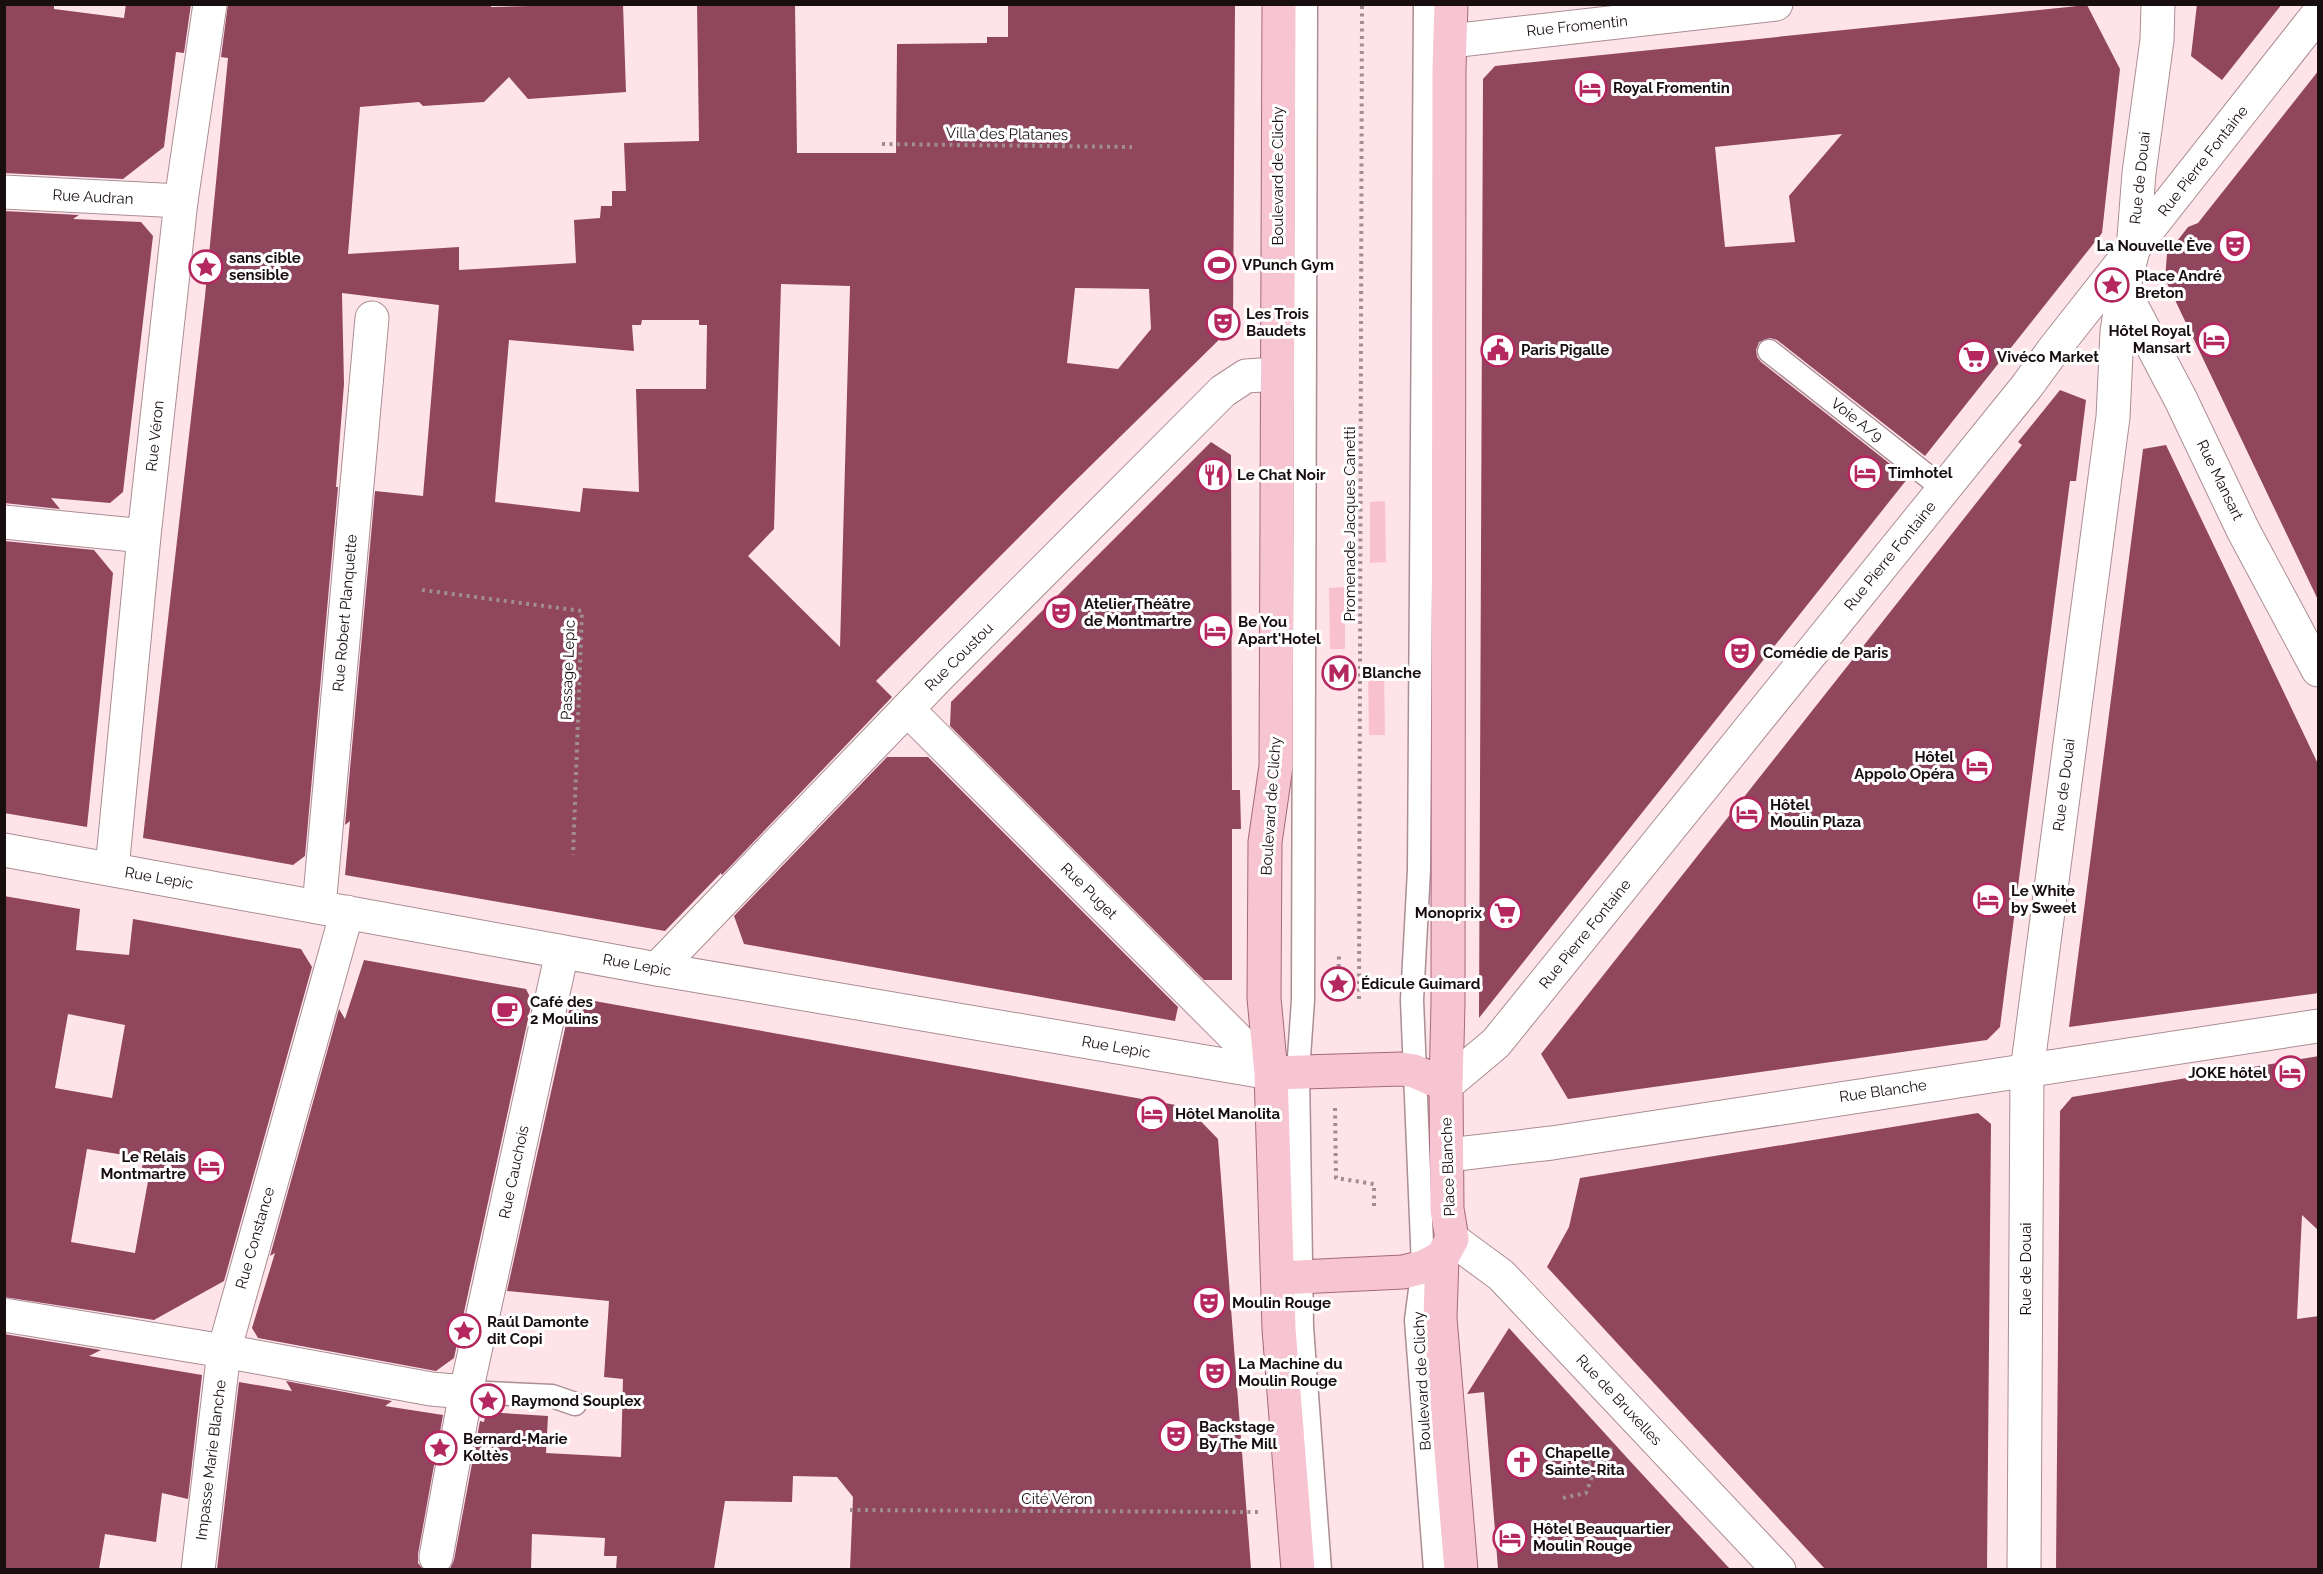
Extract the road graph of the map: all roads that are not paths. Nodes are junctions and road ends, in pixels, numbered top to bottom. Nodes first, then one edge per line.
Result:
1 (210, 4) edge
2 (1279, 4) edge
3 (1306, 4) edge
4 (1425, 4) edge
5 (1451, 4) edge
6 (1776, 4) edge
7 (2158, 4) edge
8 (2319, 14) edge
9 (1451, 41) junction
10 (4, 192) edge
11 (181, 201) junction
12 (2133, 250) junction
13 (2122, 290) junction
14 (372, 318) dead end
15 (1769, 351) dead end
16 (1278, 374) junction
17 (1944, 489) junction
18 (4, 522) edge
19 (144, 536) junction
20 (2319, 670) edge
21 (907, 709) junction
22 (4, 850) edge
23 (112, 869) junction
24 (333, 910) junction
25 (562, 952) junction
26 (657, 969) junction
27 (2319, 1026) edge
28 (1414, 1071) junction
29 (2027, 1071) junction
30 (1285, 1073) junction
31 (1446, 1085) junction
32 (1448, 1155) junction
33 (1439, 1255) junction
34 (1290, 1277) junction
35 (4, 1315) edge
36 (224, 1351) junction
37 (466, 1392) junction
38 (575, 1404) dead end
39 (436, 1557) dead end
40 (198, 1569) edge
41 (1298, 1569) edge
42 (1320, 1569) edge
43 (1435, 1569) edge
44 (1461, 1569) edge
45 (1779, 1569) edge
46 (2024, 1569) edge

1 - 11 street, Rue Véron
2 - 16 main road, Boulevard de Clichy
3 - 30 lane, Boulevard de Clichy
4 - 28 lane, Boulevard de Clichy
5 - 9 main road
6 - 9 street, Rue Fromentin
7 - 12 street, Rue de Douai
8 - 12 street, Rue Pierre Fontaine
9 - 31 main road
10 - 11 street, Rue Audran
11 - 19 street, Rue Véron
12 - 13 street, Rue de Douai
12 - 17 street, Rue Pierre Fontaine
13 - 20 street, Rue Mansart
13 - 29 street, Rue de Douai
14 - 24 street, Rue Robert Planquette
15 - 17 lane, Voie A/9
16 - 21 street, Rue Coustou
16 - 30 main road, Boulevard de Clichy
17 - 31 street, Rue Pierre Fontaine
18 - 19 street
19 - 23 street, Rue Véron
21 - 26 street, Rue Coustou
21 - 30 street, Rue Puget
22 - 23 street, Rue Lepic
23 - 24 street, Rue Lepic
24 - 25 street, Rue Lepic
24 - 36 street, Rue Constance
25 - 26 street, Rue Lepic
25 - 37 street, Rue Cauchois
26 - 30 street, Rue Lepic
27 - 29 street, Rue Blanche
28 - 30 main road
28 - 31 main road
28 - 33 lane, Boulevard de Clichy
29 - 32 street, Rue Blanche
29 - 46 street, Rue de Douai
30 - 34 main road, Boulevard de Clichy
31 - 32 main road, Place Blanche
32 - 33 main road, Place Blanche
33 - 34 main road
33 - 43 lane, Boulevard de Clichy
33 - 44 main road, Boulevard de Clichy
33 - 45 street, Rue de Bruxelles
34 - 41 main road, Boulevard de Clichy
34 - 42 lane, Boulevard de Clichy
35 - 36 street
36 - 37 street
36 - 40 street, Impasse Marie Blanche
37 - 38 lane
37 - 39 street, Rue Cauchois

